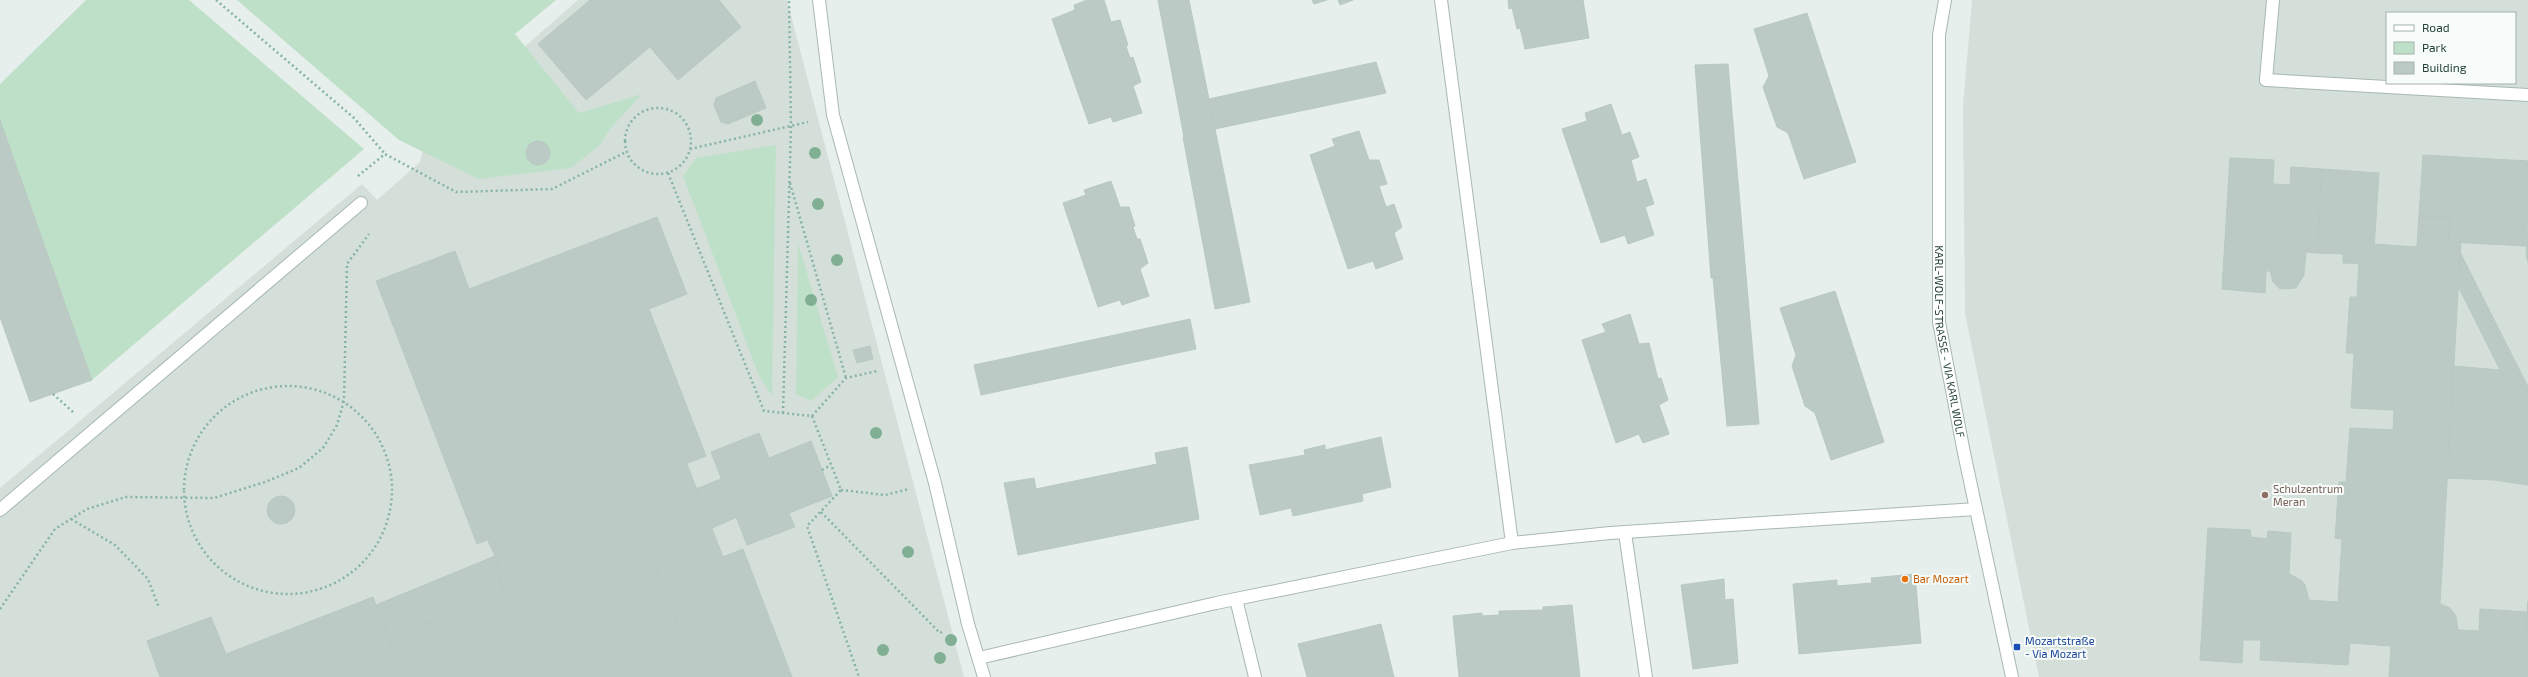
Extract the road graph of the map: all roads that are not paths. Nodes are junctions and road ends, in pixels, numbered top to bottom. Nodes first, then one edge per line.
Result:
1 (819, 0) edge
2 (1442, 0) edge
3 (1945, 0) edge
4 (2273, 0) edge
5 (2528, 95) edge
6 (361, 203) dead end
7 (1976, 509) junction
8 (0, 510) edge
9 (1625, 533) junction
10 (1512, 543) junction
11 (1236, 599) junction
12 (979, 658) junction
13 (984, 677) edge
14 (1255, 677) edge
15 (1646, 677) edge
16 (2012, 677) edge

1 - 12 street
2 - 10 street
3 - 7 street, KARL-WOLF-STRASSE - VIA KARL WOLF
4 - 5 street
6 - 8 street
7 - 9 street
7 - 16 street, KARL-WOLF-STRASSE - VIA KARL WOLF
9 - 10 street
9 - 15 street
10 - 11 street
11 - 12 street
11 - 14 street
12 - 13 street

